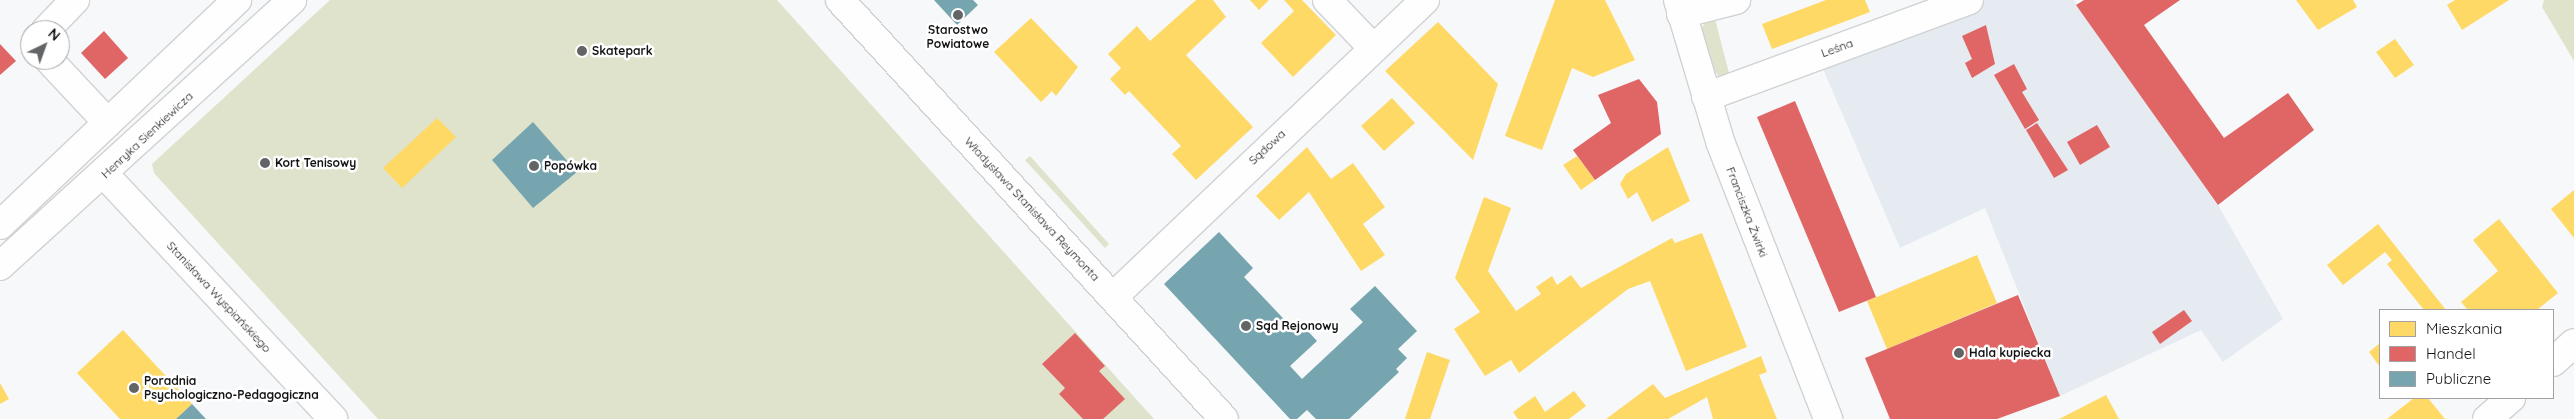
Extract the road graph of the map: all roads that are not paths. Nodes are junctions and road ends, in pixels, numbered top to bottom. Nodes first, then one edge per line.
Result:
1 (75, 0) edge
2 (237, 0) edge
3 (292, 0) edge
4 (840, 0) edge
5 (1327, 0) edge
6 (1425, 0) edge
7 (1736, 0) edge
8 (1968, 0) edge
9 (1680, 7) edge
10 (56, 20) edge
11 (1373, 48) junction
12 (59, 70) edge
13 (1706, 97) junction
14 (108, 122) junction
15 (104, 175) junction
16 (0, 226) edge
17 (0, 266) edge
18 (1113, 297) junction
19 (2574, 343) edge
20 (2554, 361) edge
21 (2511, 399) edge
22 (332, 419) edge
23 (1224, 419) edge
24 (1828, 419) edge
25 (2487, 419) edge

1 - 10 street
2 - 14 street
3 - 15 street, Henryka Sienkiewicza
4 - 18 street, Władysława Stanisława Reymonta
5 - 11 street
6 - 11 street, Sądowa
7 - 9 street
8 - 13 street, Leśna
9 - 13 street, Franciszka Żwirki
11 - 18 street, Sądowa
12 - 14 street
13 - 24 street, Franciszka Żwirki
14 - 16 street
15 - 17 street, Henryka Sienkiewicza
15 - 22 street, Stanisława Wyspiańskiego
18 - 23 street, Władysława Stanisława Reymonta
19 - 20 street
21 - 25 street

